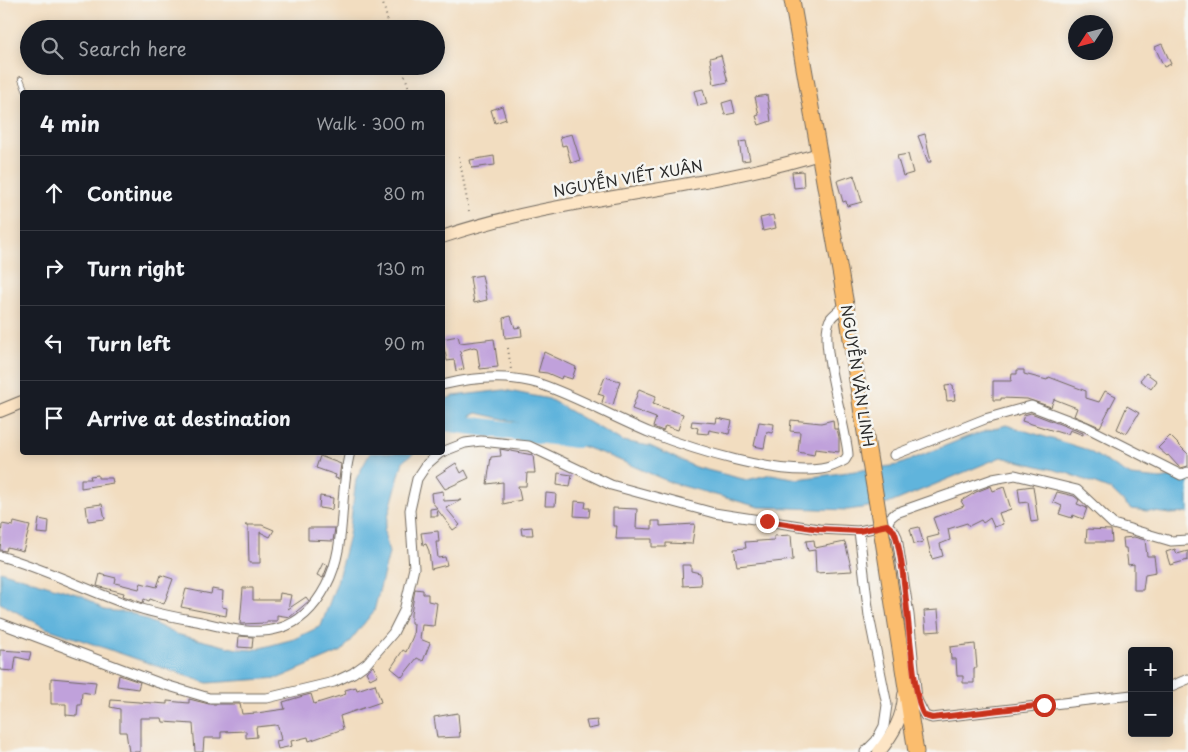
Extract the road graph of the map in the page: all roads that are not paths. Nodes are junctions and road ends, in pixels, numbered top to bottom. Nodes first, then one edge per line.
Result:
1 (792, 0) edge
2 (21, 79) dead end
3 (25, 90) edge
4 (820, 154) junction
5 (445, 235) edge
6 (846, 305) junction
7 (445, 384) edge
8 (20, 403) edge
9 (0, 411) edge
10 (445, 451) edge
11 (350, 455) edge
12 (438, 455) edge
13 (894, 455) dead end
14 (1188, 472) edge
15 (887, 525) junction
16 (859, 531) junction
17 (1188, 540) edge
18 (0, 556) edge
19 (0, 623) edge
20 (907, 676) junction
21 (1188, 679) edge
22 (1173, 685) edge
23 (1128, 695) edge
24 (865, 752) edge
25 (879, 752) edge
26 (916, 752) edge

1 - 4 highway, NGUYỄN VĂN LINH
2 - 3 lane
4 - 5 street, NGUYỄN VIẾT XUÂN
4 - 6 highway, NGUYỄN VĂN LINH
6 - 7 street
6 - 20 highway, NGUYỄN VĂN LINH, bridge
8 - 9 street
10 - 16 street
11 - 18 street
12 - 19 street
13 - 14 street
15 - 16 street
15 - 17 street
15 - 20 street
16 - 24 street
20 - 23 street
20 - 25 street
20 - 26 highway, NGUYỄN VĂN LINH
21 - 22 street

